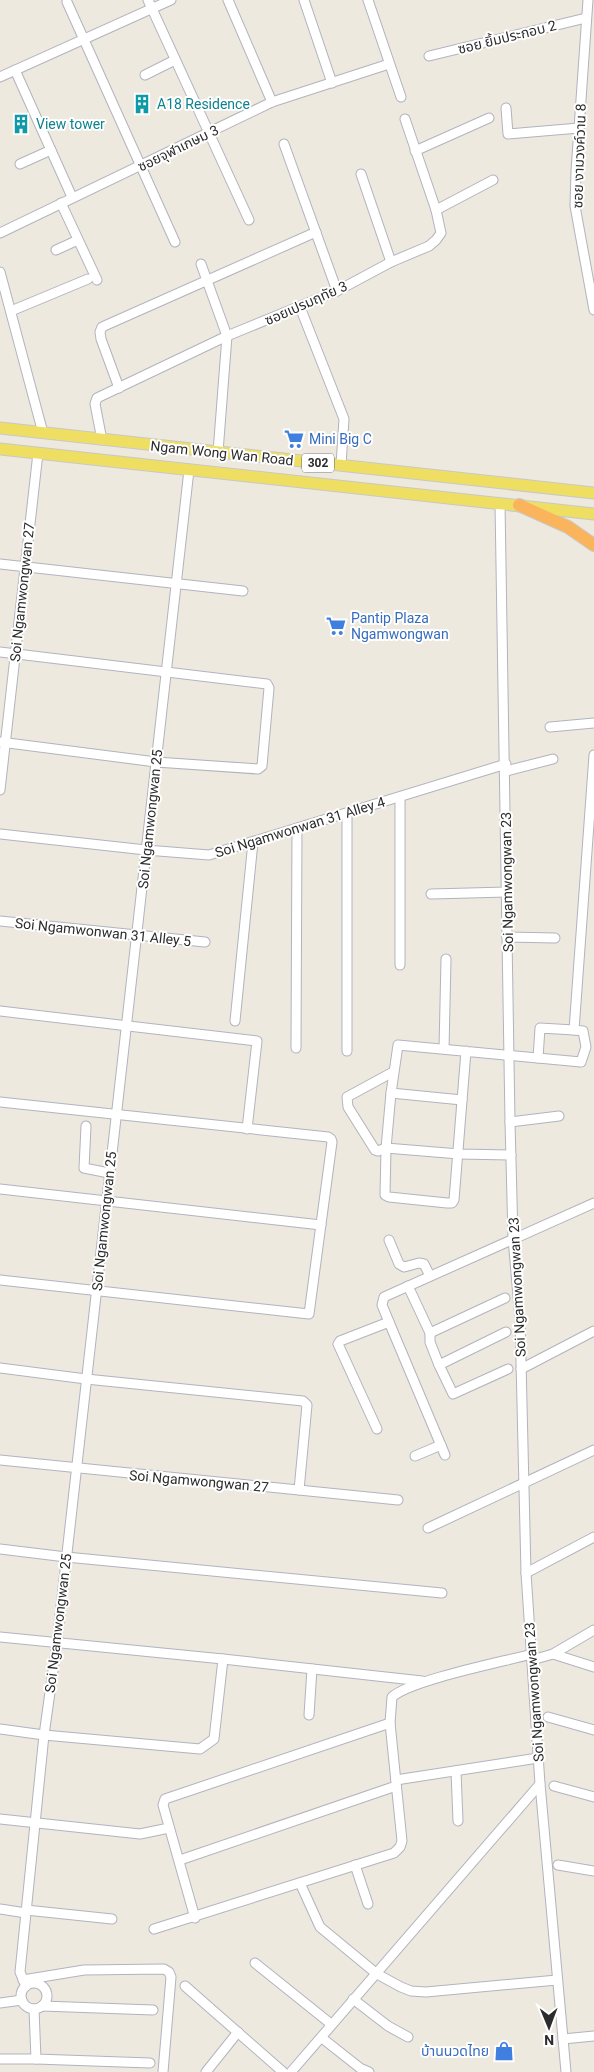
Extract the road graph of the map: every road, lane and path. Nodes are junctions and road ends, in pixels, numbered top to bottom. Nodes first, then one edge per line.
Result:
1 (148, 0) edge
2 (171, 0) edge
3 (228, 0) edge
4 (304, 0) edge
5 (368, 0) edge
6 (588, 0) edge
7 (67, 2) dead end
8 (153, 9) junction
9 (586, 18) junction
10 (85, 39) junction
11 (589, 43) edge
12 (429, 56) dead end
13 (176, 60) junction
14 (389, 64) junction
15 (15, 70) junction
16 (1, 74) edge
17 (145, 75) dead end
18 (332, 82) junction
19 (401, 97) dead end
20 (272, 102) junction
21 (506, 108) dead end
22 (489, 118) dead end
23 (406, 119) dead end
24 (579, 128) junction
25 (208, 134) junction
26 (284, 144) dead end
27 (51, 150) junction
28 (416, 151) junction
29 (20, 164) dead end
30 (140, 166) junction
31 (361, 174) dead end
32 (493, 180) dead end
33 (72, 197) junction
34 (61, 203) junction
35 (436, 210) junction
36 (249, 220) dead end
37 (316, 232) junction
38 (0, 233) edge
39 (78, 240) junction
40 (175, 242) dead end
41 (56, 250) dead end
42 (391, 262) junction
43 (201, 264) dead end
44 (0, 272) edge
45 (207, 279) junction
46 (337, 291) junction
47 (300, 307) junction
48 (594, 310) edge
49 (11, 311) junction
50 (227, 336) junction
51 (119, 388) junction
52 (0, 428) edge
53 (43, 433) junction
54 (102, 440) junction
55 (0, 449) edge
56 (218, 452) junction
57 (38, 453) junction
58 (341, 465) junction
59 (189, 470) junction
60 (594, 493) edge
61 (500, 503) junction
62 (519, 505) junction
63 (594, 514) edge
64 (594, 545) edge
65 (0, 564) edge
66 (24, 566) junction
67 (176, 584) junction
68 (243, 591) dead end
69 (0, 652) edge
70 (14, 654) junction
71 (166, 673) junction
72 (594, 723) edge
73 (550, 728) dead end
74 (2, 742) edge
75 (594, 756) edge
76 (553, 759) dead end
77 (156, 762) junction
78 (506, 768) junction
79 (0, 790) edge
80 (400, 797) junction
81 (347, 813) junction
82 (297, 828) junction
83 (0, 834) edge
84 (253, 842) junction
85 (146, 850) junction
86 (591, 852) edge
87 (507, 892) junction
88 (432, 894) dead end
89 (0, 921) edge
90 (136, 936) junction
91 (507, 938) junction
92 (555, 938) dead end
93 (205, 942) dead end
94 (446, 959) dead end
95 (400, 965) dead end
96 (0, 1011) edge
97 (235, 1021) dead end
98 (126, 1026) junction
99 (574, 1030) junction
100 (296, 1048) dead end
101 (444, 1049) junction
102 (346, 1051) dead end
103 (466, 1051) junction
104 (508, 1055) junction
105 (538, 1058) junction
106 (393, 1072) junction
107 (391, 1093) junction
108 (462, 1100) junction
109 (0, 1102) edge
110 (116, 1115) junction
111 (559, 1116) dead end
112 (510, 1122) junction
113 (86, 1126) dead end
114 (247, 1129) junction
115 (386, 1148) junction
116 (459, 1154) junction
117 (511, 1155) junction
118 (109, 1173) junction
119 (0, 1189) edge
120 (106, 1202) junction
121 (594, 1203) edge
122 (321, 1225) junction
123 (513, 1238) junction
124 (390, 1240) dead end
125 (430, 1276) junction
126 (0, 1280) edge
127 (408, 1286) junction
128 (96, 1291) junction
129 (505, 1298) dead end
130 (389, 1322) junction
131 (594, 1331) edge
132 (506, 1332) dead end
133 (430, 1333) junction
134 (439, 1365) junction
135 (0, 1368) edge
136 (521, 1368) junction
137 (508, 1369) dead end
138 (86, 1379) junction
139 (377, 1429) dead end
140 (440, 1445) junction
141 (594, 1450) edge
142 (415, 1456) dead end
143 (445, 1456) dead end
144 (0, 1460) edge
145 (76, 1469) junction
146 (524, 1484) junction
147 (299, 1490) junction
148 (398, 1500) dead end
149 (428, 1528) dead end
150 (594, 1537) edge
151 (0, 1549) edge
152 (66, 1557) junction
153 (526, 1574) junction
154 (442, 1593) dead end
155 (594, 1630) edge
156 (0, 1636) edge
157 (57, 1642) junction
158 (553, 1654) junction
159 (532, 1657) junction
160 (223, 1659) junction
161 (594, 1667) edge
162 (312, 1669) junction
163 (425, 1682) junction
164 (309, 1714) dead end
165 (548, 1717) dead end
166 (390, 1723) junction
167 (0, 1729) edge
168 (594, 1730) edge
169 (44, 1735) junction
170 (538, 1758) junction
171 (456, 1771) junction
172 (396, 1783) junction
173 (540, 1784) junction
174 (554, 1786) dead end
175 (594, 1797) edge
176 (0, 1819) edge
177 (458, 1821) dead end
178 (36, 1823) junction
179 (169, 1828) junction
180 (180, 1860) junction
181 (355, 1865) junction
182 (558, 1865) dead end
183 (594, 1871) edge
184 (300, 1883) junction
185 (368, 1904) dead end
186 (0, 1909) edge
187 (26, 1911) junction
188 (195, 1918) junction
189 (112, 1919) dead end
190 (154, 1929) dead end
191 (255, 1963) dead end
192 (377, 1974) junction
193 (23, 1979) junction
194 (557, 1980) junction
195 (185, 1986) dead end
196 (353, 1999) junction
197 (22, 2000) junction
198 (0, 2003) edge
199 (38, 2007) junction
200 (152, 2010) dead end
201 (331, 2024) junction
202 (238, 2032) junction
203 (594, 2036) edge
204 (408, 2037) dead end
205 (322, 2038) junction
206 (563, 2039) junction
207 (36, 2058) junction
208 (0, 2059) edge
209 (150, 2062) dead end
210 (163, 2072) edge
211 (206, 2072) edge
212 (283, 2072) edge
213 (291, 2072) edge
214 (369, 2072) edge
215 (566, 2072) edge

1 - 8 street
2 - 8 street
3 - 20 street
4 - 18 street
5 - 14 street
6 - 9 street, ซอย งามวงค์วาน 8
7 - 10 street
8 - 10 street
8 - 13 street
9 - 11 street, ซอย งามวงค์วาน 8
9 - 12 street, ซอย ยิ้มประกอบ 2
10 - 15 street
10 - 30 street
11 - 24 street, ซอย งามวงค์วาน 8
13 - 17 street
13 - 25 street
14 - 18 street, ซอยจุฬาเกษม 3
14 - 19 street
15 - 16 street
15 - 27 street
18 - 20 street, ซอยจุฬาเกษม 3
20 - 25 street, ซอยจุฬาเกษม 3
21 - 24 street
22 - 28 street
23 - 28 street, ซอยเปรมฤทัย 3
24 - 48 street, ซอย งามวงค์วาน 8
25 - 30 street, ซอยจุฬาเกษม 3
25 - 36 street
26 - 37 street
27 - 29 street
27 - 33 street
28 - 35 street, ซอยเปรมฤทัย 3
30 - 33 street, ซอยจุฬาเกษม 3
30 - 40 street
31 - 42 street
32 - 35 street
33 - 34 street, ซอยจุฬาเกษม 3
34 - 38 street, ซอยจุฬาเกษม 3
34 - 39 street
35 - 42 street, ซอยเปรมฤทัย 3
37 - 45 street
37 - 46 street
39 - 41 street
39 - 49 street
42 - 46 street, ซอยเปรมฤทัย 3
43 - 45 street
44 - 49 street
45 - 50 street
45 - 51 street
46 - 47 street, ซอยเปรมฤทัย 3
47 - 50 street, ซอยเปรมฤทัย 3
47 - 58 street
49 - 53 street
50 - 51 street, ซอยเปรมฤทัย 3
50 - 56 street
51 - 54 street, ซอยเปรมฤทัย 3
52 - 53 main road, Ngam Wong Wan Road / 302
53 - 54 main road, Ngam Wong Wan Road / 302
54 - 56 main road, Ngam Wong Wan Road / 302
55 - 57 main road, Ngam Wong Wan Road / 302
56 - 58 main road, Ngam Wong Wan Road / 302
57 - 59 main road, Ngam Wong Wan Road / 302
57 - 66 street, Soi Ngamwongwan 27
58 - 60 main road, Ngam Wong Wan Road / 302
59 - 61 main road, Ngam Wong Wan Road / 302
59 - 67 street, Soi Ngamwongwan 25
61 - 62 main road, Ngam Wong Wan Road / 302
61 - 78 street, Soi Ngamwongwan 23
62 - 63 main road, Ngam Wong Wan Road / 302
62 - 64 highway
65 - 66 street
66 - 67 street
66 - 70 street, Soi Ngamwongwan 27
67 - 68 street
67 - 71 street, Soi Ngamwongwan 25
69 - 70 street
70 - 71 street
70 - 74 street, Soi Ngamwongwan 27
71 - 77 street, Soi Ngamwongwan 25
71 - 77 street
72 - 73 street
74 - 77 street
74 - 79 street, Soi Ngamwongwan 27
75 - 86 street
76 - 78 street, Soi Ngamwonwan 31 Alley 4
77 - 85 street, Soi Ngamwongwan 25
78 - 80 street, Soi Ngamwonwan 31 Alley 4
78 - 87 street, Soi Ngamwongwan 23
80 - 81 street, Soi Ngamwonwan 31 Alley 4
80 - 95 street
81 - 82 street, Soi Ngamwonwan 31 Alley 4
81 - 102 street
82 - 84 street, Soi Ngamwonwan 31 Alley 4
82 - 100 street
83 - 85 street, Soi Ngamwonwan 31 Alley 4
84 - 85 street, Soi Ngamwonwan 31 Alley 4
84 - 97 street
85 - 90 street, Soi Ngamwongwan 25
86 - 99 street
87 - 88 street
87 - 91 street, Soi Ngamwongwan 23
89 - 90 street, Soi Ngamwonwan 31 Alley 5
90 - 93 street, Soi Ngamwonwan 31 Alley 5
90 - 98 street, Soi Ngamwongwan 25
91 - 92 street
91 - 104 street, Soi Ngamwongwan 23
94 - 101 street
96 - 98 street
98 - 110 street, Soi Ngamwongwan 25
98 - 114 street
99 - 105 street
99 - 105 street
101 - 103 street
101 - 106 street
103 - 104 street
103 - 108 street
104 - 105 street
104 - 112 street, Soi Ngamwongwan 23
106 - 107 street
106 - 115 street
107 - 108 street
107 - 115 street
108 - 116 street
109 - 110 street
110 - 114 street
110 - 118 street, Soi Ngamwongwan 25
111 - 112 street
112 - 117 street, Soi Ngamwongwan 23
113 - 118 street
114 - 122 street
115 - 116 street
115 - 116 street
116 - 117 street
117 - 123 street, Soi Ngamwongwan 23
118 - 120 street, Soi Ngamwongwan 25
119 - 120 street
120 - 122 street
120 - 128 street, Soi Ngamwongwan 25
121 - 123 street
122 - 128 street
123 - 125 street
123 - 136 street, Soi Ngamwongwan 23
124 - 125 street
125 - 127 street
126 - 128 street
127 - 130 street
127 - 133 street
128 - 138 street, Soi Ngamwongwan 25
129 - 133 street
130 - 139 street
130 - 140 street
131 - 136 street
132 - 134 street
133 - 134 street
134 - 137 street
135 - 138 street
136 - 146 street, Soi Ngamwongwan 23
138 - 145 street, Soi Ngamwongwan 25
138 - 147 street
140 - 142 street
140 - 143 street
141 - 146 street
144 - 145 street, Soi Ngamwongwan 27
145 - 147 street, Soi Ngamwongwan 27
145 - 152 street, Soi Ngamwongwan 25
146 - 149 street
146 - 153 street, Soi Ngamwongwan 23
147 - 148 street, Soi Ngamwongwan 27
150 - 153 street
151 - 152 street
152 - 154 street
152 - 157 street, Soi Ngamwongwan 25
153 - 159 street, Soi Ngamwongwan 23
155 - 158 street
156 - 157 street
157 - 160 street
157 - 169 street, Soi Ngamwongwan 25
158 - 159 street
158 - 161 street
159 - 163 street
159 - 170 street, Soi Ngamwongwan 23
160 - 162 street
160 - 169 street
162 - 163 street
162 - 164 street
163 - 166 street
165 - 168 street
166 - 172 street
166 - 179 street
167 - 169 street
169 - 178 street, Soi Ngamwongwan 25
170 - 171 street
170 - 173 street, Soi Ngamwongwan 23
171 - 172 street
171 - 177 street
172 - 180 street
172 - 181 street
173 - 192 street
173 - 194 street, Soi Ngamwongwan 23
174 - 175 street
176 - 178 street
178 - 179 street
178 - 187 street, Soi Ngamwongwan 25
179 - 180 street
180 - 188 street
181 - 184 street
181 - 185 street
182 - 183 street
184 - 188 street
184 - 192 street
186 - 187 street
187 - 189 street
187 - 193 street, Soi Ngamwongwan 25
188 - 190 street
191 - 201 street
192 - 194 street
192 - 196 street
193 - 197 street, Soi Ngamwongwan 25
193 - 199 street
193 - 210 street
194 - 206 street, Soi Ngamwongwan 23
195 - 202 street
196 - 201 street
196 - 204 street
197 - 198 street
197 - 199 street
199 - 200 street
199 - 207 street
201 - 205 street
202 - 211 street
202 - 212 street
203 - 206 street
205 - 213 street
205 - 214 street
206 - 215 street, Soi Ngamwongwan 23
207 - 208 street
207 - 209 street

